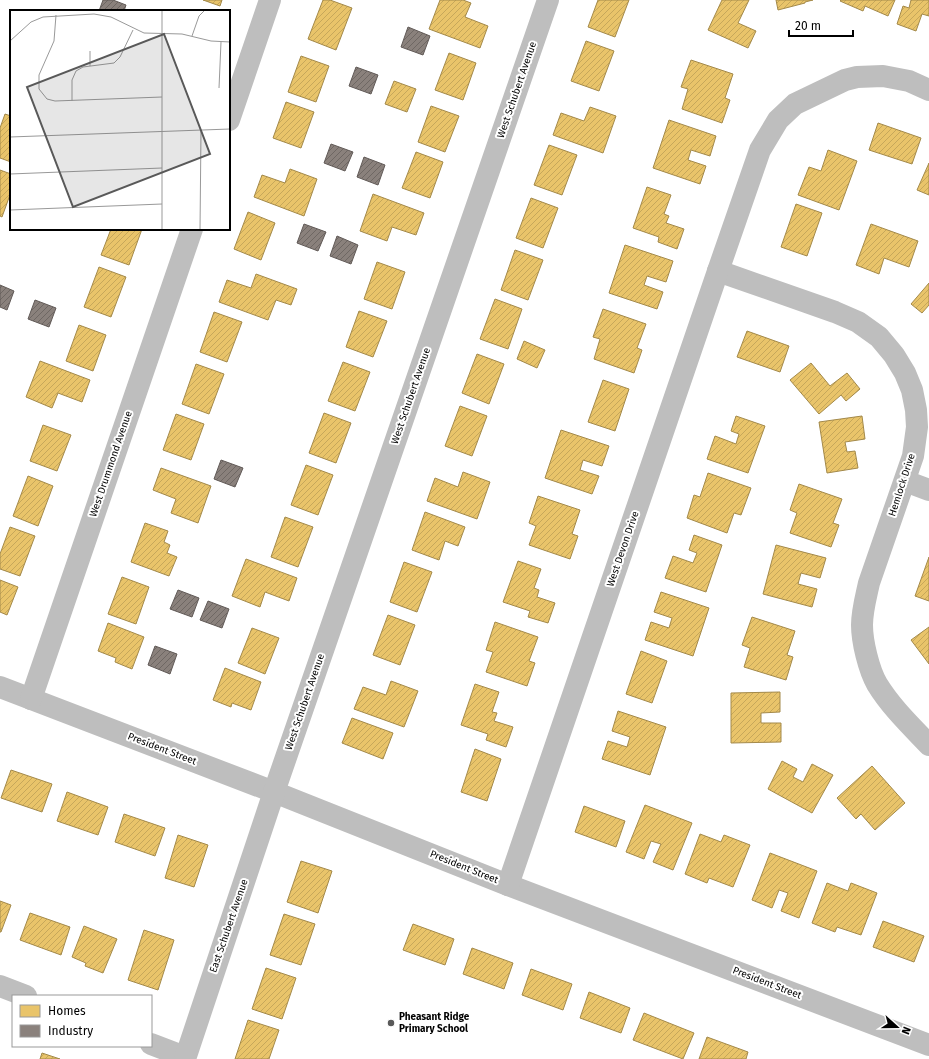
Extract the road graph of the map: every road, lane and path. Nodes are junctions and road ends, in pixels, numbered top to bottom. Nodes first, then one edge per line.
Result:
1 (270, 0) edge
2 (548, 0) edge
3 (929, 90) edge
4 (230, 117) edge
5 (192, 230) edge
6 (718, 271) junction
7 (905, 481) junction
8 (929, 490) edge
9 (0, 687) edge
10 (31, 699) junction
11 (929, 745) edge
12 (274, 792) junction
13 (508, 885) junction
14 (0, 986) edge
15 (23, 995) edge
16 (152, 1044) edge
17 (929, 1045) edge
18 (185, 1058) edge

1 - 4 street
2 - 12 street, West Schubert Avenue
3 - 6 street, West Devon Drive
5 - 10 street, West Drummond Avenue
6 - 7 street, Hemlock Drive
6 - 13 street, West Devon Drive
7 - 8 street
7 - 11 street, Hemlock Drive
9 - 10 street, President Street
10 - 12 street, President Street
12 - 13 street, President Street
12 - 18 street, East Schubert Avenue
13 - 17 street, President Street
14 - 15 street
16 - 18 street

